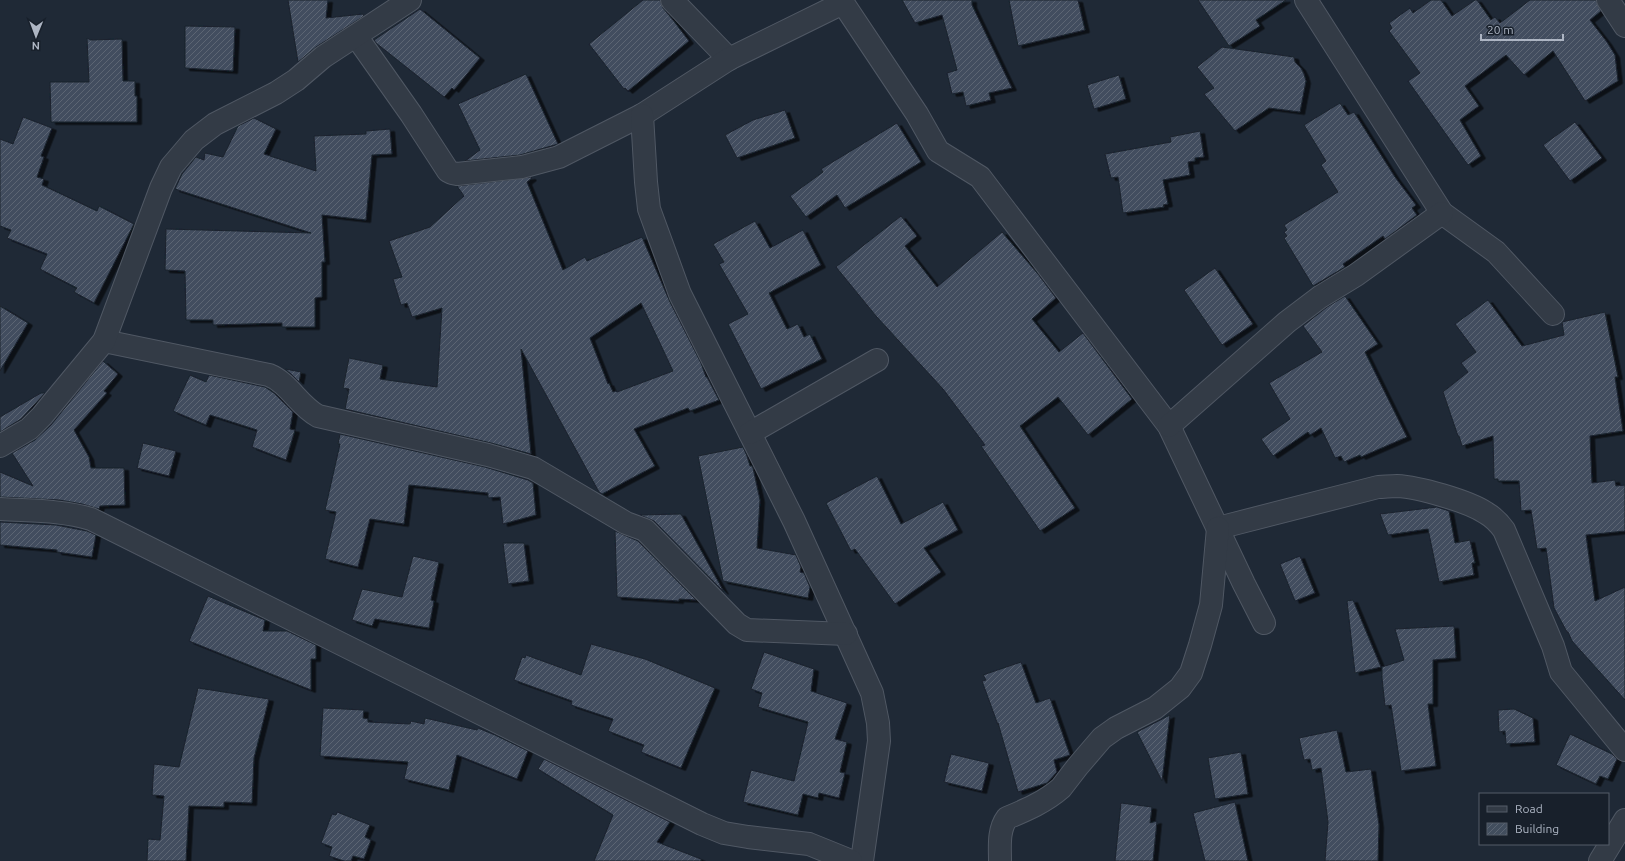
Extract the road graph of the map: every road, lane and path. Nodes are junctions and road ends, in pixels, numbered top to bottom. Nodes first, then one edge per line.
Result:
1 (410, 0) edge
2 (672, 0) edge
3 (1306, 0) edge
4 (1608, 0) edge
5 (845, 1) edge
6 (1625, 26) edge
7 (356, 36) junction
8 (729, 59) junction
9 (642, 115) junction
10 (1442, 213) junction
11 (1553, 314) dead end
12 (104, 341) junction
13 (877, 360) dead end
14 (1169, 426) junction
15 (750, 433) junction
16 (0, 446) edge
17 (0, 509) edge
18 (1218, 528) junction
19 (1264, 623) dead end
20 (846, 634) junction
21 (1625, 750) edge
22 (1625, 820) edge
23 (851, 861) edge
24 (862, 861) edge
25 (1000, 861) edge
26 (1600, 861) edge

1 - 7 street
2 - 8 street
3 - 10 street
4 - 6 street
5 - 8 street
5 - 14 street
7 - 9 street
7 - 12 street
8 - 9 street
9 - 15 street
10 - 11 street
10 - 14 street
12 - 16 street
12 - 20 street
13 - 15 street
14 - 18 street
15 - 20 street
17 - 23 street
18 - 19 street
18 - 21 street
18 - 25 street
20 - 24 street
22 - 26 street

